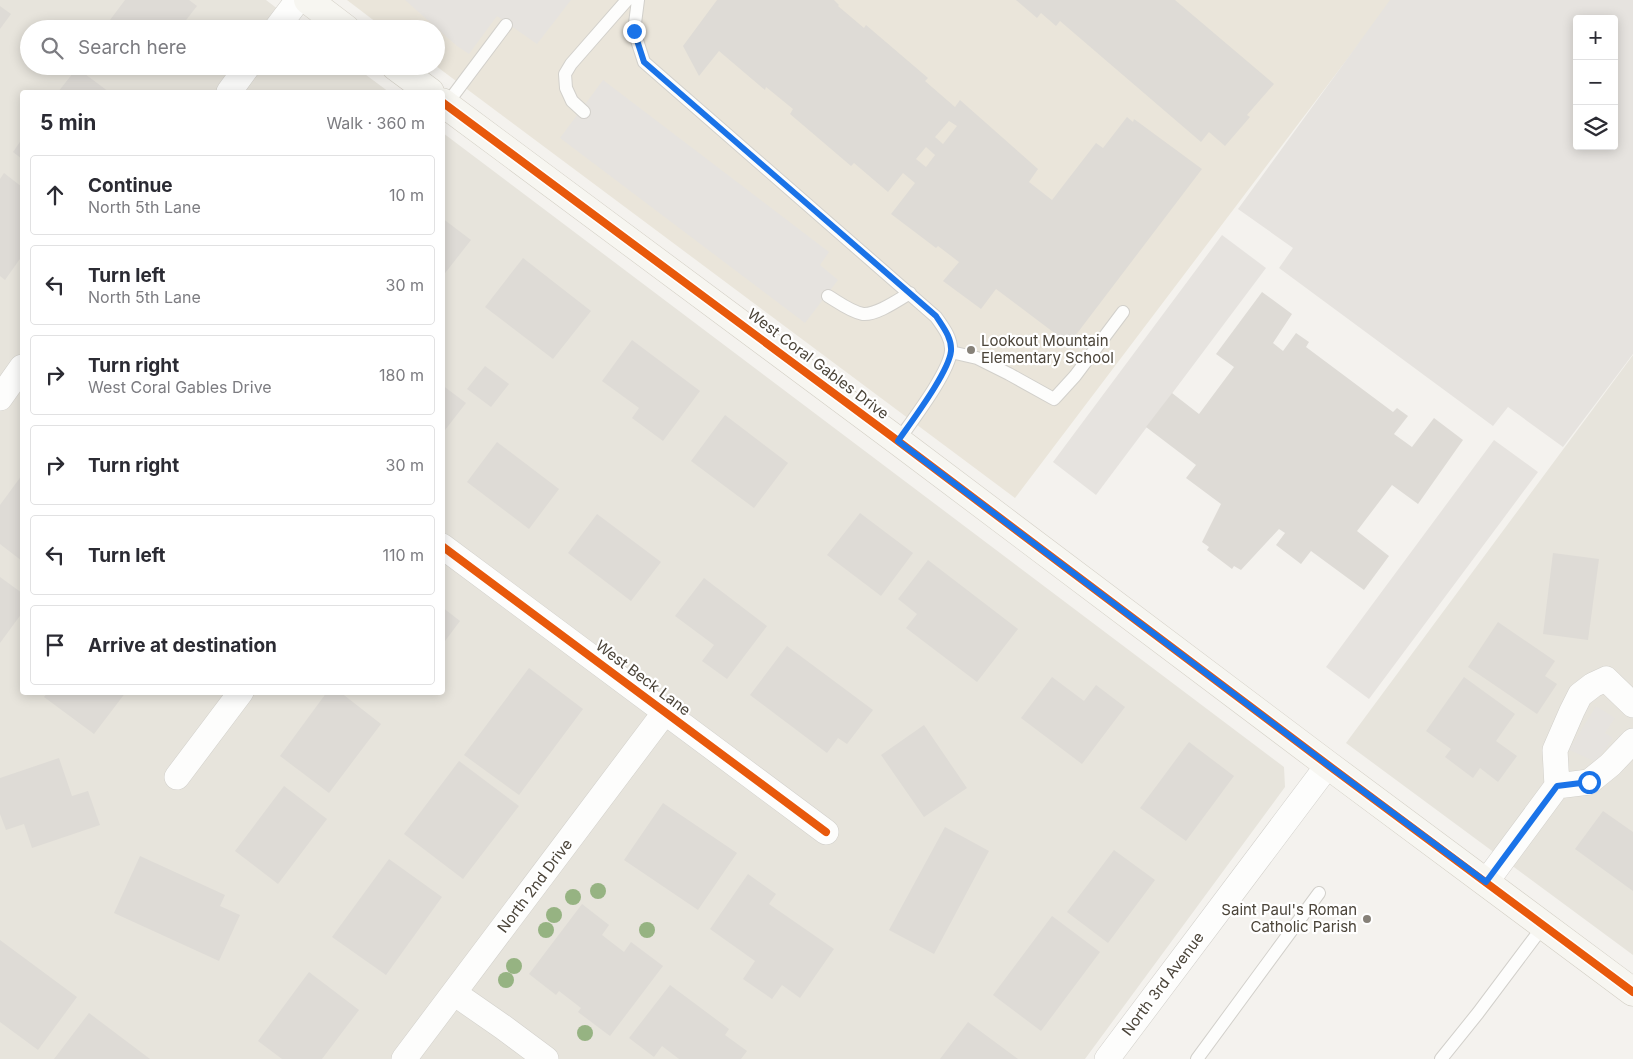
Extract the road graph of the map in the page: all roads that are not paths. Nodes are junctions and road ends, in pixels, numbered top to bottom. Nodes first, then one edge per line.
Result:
1 (298, 0) edge
2 (308, 0) edge
3 (627, 0) edge
4 (638, 0) edge
5 (283, 20) edge
6 (334, 20) edge
7 (506, 24) dead end
8 (241, 75) edge
9 (407, 75) edge
10 (230, 90) edge
11 (426, 90) edge
12 (445, 93) edge
13 (445, 104) edge
14 (584, 112) dead end
15 (910, 293) junction
16 (828, 296) dead end
17 (1123, 312) dead end
18 (951, 352) junction
19 (20, 370) edge
20 (0, 398) edge
21 (898, 441) junction
22 (445, 548) edge
23 (239, 695) edge
24 (1633, 705) edge
25 (665, 712) junction
26 (1633, 741) edge
27 (1328, 765) junction
28 (177, 777) dead end
29 (1557, 786) junction
30 (826, 832) dead end
31 (1486, 882) junction
32 (1319, 893) dead end
33 (1544, 925) junction
34 (1633, 992) edge
35 (454, 993) junction
36 (404, 1059) edge
37 (546, 1059) edge
38 (1107, 1059) edge
39 (1197, 1059) edge
40 (1441, 1059) edge

1 - 5 street
2 - 6 street
3 - 14 lane
4 - 15 lane
7 - 12 lane
8 - 10 street
9 - 11 street, West Coral Gables Drive
13 - 21 street, West Coral Gables Drive
15 - 16 lane
15 - 18 lane
17 - 18 lane
18 - 21 lane
19 - 20 street
21 - 27 street, West Coral Gables Drive
22 - 25 street, West Beck Lane
23 - 28 street
24 - 29 street
25 - 30 street, West Beck Lane
25 - 35 street, North 2nd Drive
26 - 29 street
27 - 31 street, West Coral Gables Drive
27 - 38 street, North 3rd Avenue
29 - 31 street
31 - 33 street, West Coral Gables Drive
32 - 39 lane
33 - 34 street, West Coral Gables Drive
33 - 40 lane
35 - 36 street, North 2nd Drive
35 - 37 street

